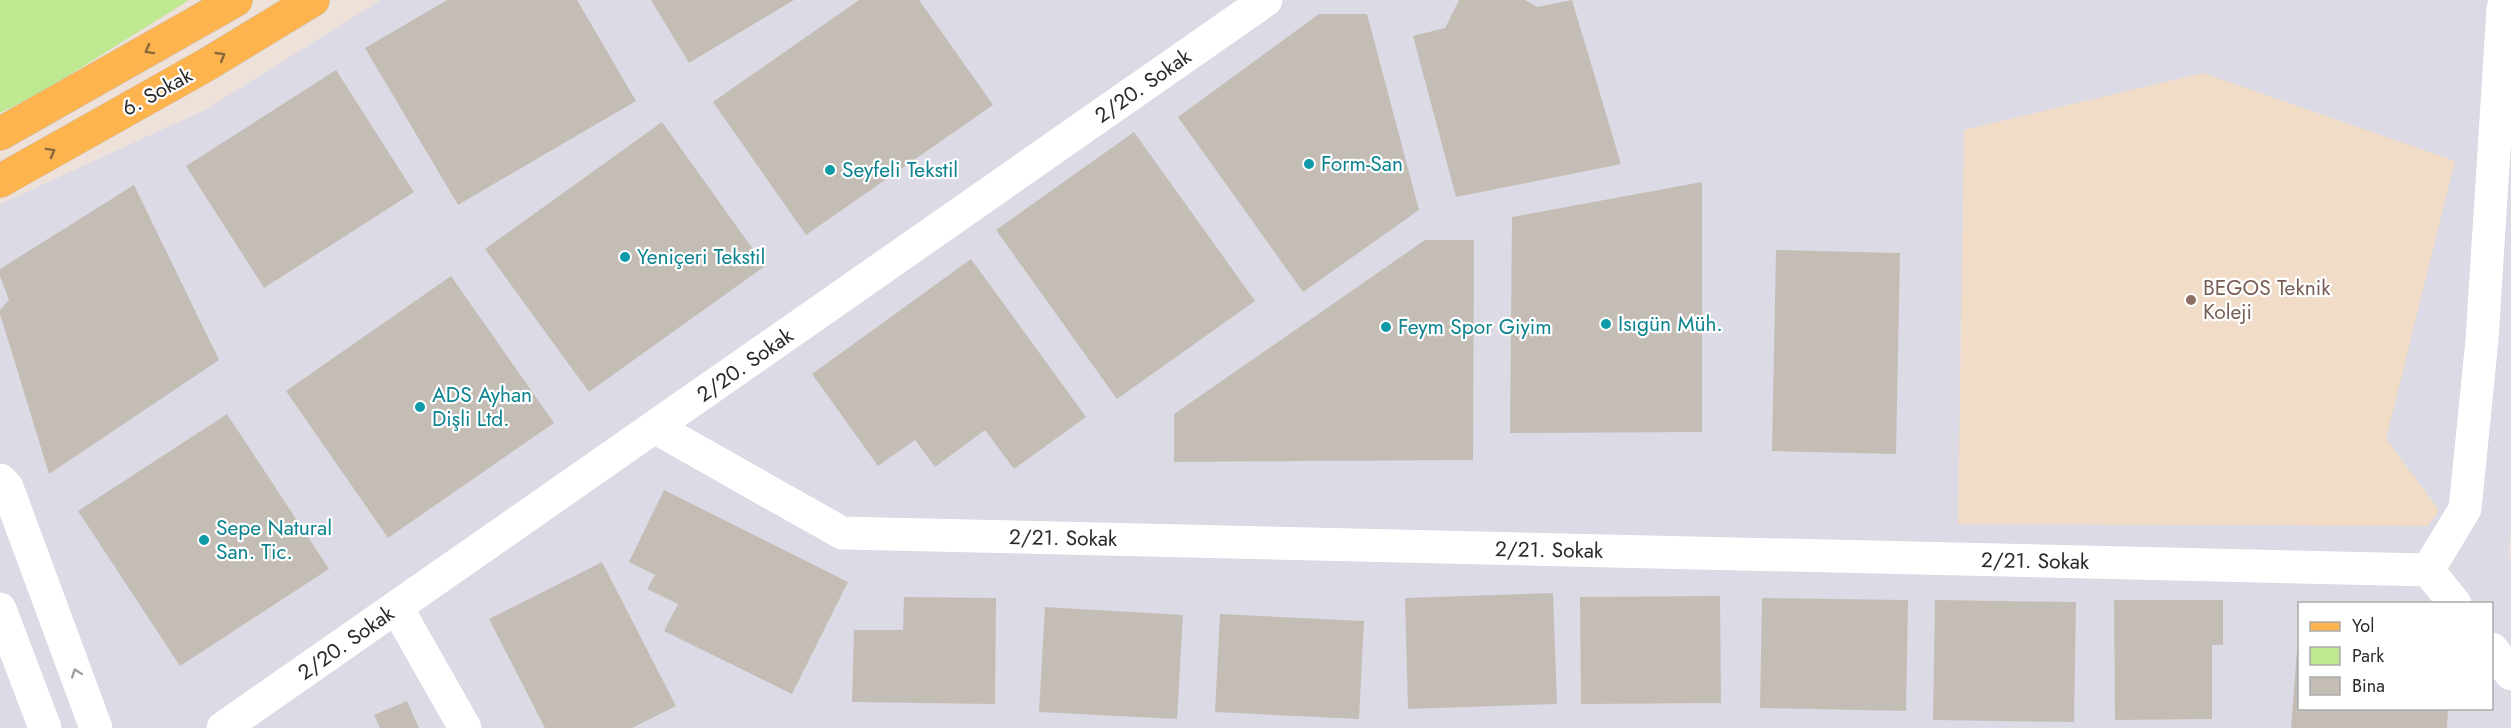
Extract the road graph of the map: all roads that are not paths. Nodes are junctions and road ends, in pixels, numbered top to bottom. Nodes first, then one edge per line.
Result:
1 (236, 0) edge
2 (313, 0) edge
3 (1266, 0) edge
4 (2506, 0) edge
5 (0, 134) edge
6 (0, 181) edge
7 (656, 428) junction
8 (0, 480) edge
9 (2428, 570) junction
10 (2454, 602) edge
11 (397, 608) junction
12 (0, 609) edge
13 (2493, 651) edge
14 (2511, 674) edge
15 (45, 728) edge
16 (96, 728) edge
17 (223, 728) edge
18 (465, 728) edge

1 -> 5 main road, 6. Sokak
6 -> 2 main road, 6. Sokak
3 - 7 street, 2/20. Sokak
4 - 9 street
7 - 9 street, 2/21. Sokak
7 - 11 street, 2/20. Sokak
16 -> 8 street
9 - 10 street
11 - 17 street, 2/20. Sokak
11 - 18 street
12 - 15 street
13 - 14 street

